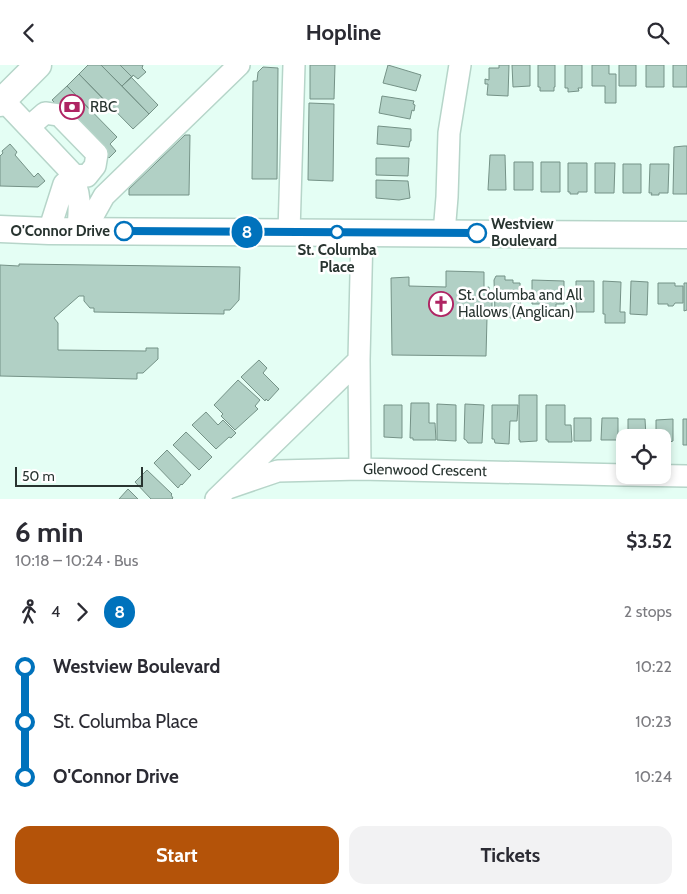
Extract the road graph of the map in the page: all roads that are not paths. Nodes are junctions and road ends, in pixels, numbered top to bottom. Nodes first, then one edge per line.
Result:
1 (38, 65) edge
2 (239, 65) edge
3 (294, 65) edge
4 (460, 65) edge
5 (2, 101) edge
6 (30, 126) junction
7 (73, 177) junction
8 (6, 227) edge
9 (81, 230) junction
10 (49, 231) junction
11 (362, 231) junction
12 (289, 232) junction
13 (444, 233) junction
14 (687, 235) edge
15 (359, 359) junction
16 (360, 469) junction
17 (616, 475) edge
18 (671, 476) edge
19 (687, 476) edge
20 (222, 493) edge

1 - 5 main road
2 - 9 street
3 - 12 street
4 - 13 street
5 - 6 street
6 - 7 street
6 - 7 street
7 - 9 street
7 - 10 street
8 - 10 main road
9 - 10 main road
9 - 12 main road
11 - 12 main road
11 - 13 main road
11 - 15 street
13 - 14 main road
15 - 16 street
15 - 20 street, Glenwood Crescent
16 - 17 street, Glenwood Crescent
16 - 20 street, Glenwood Crescent
18 - 19 street, Glenwood Crescent

